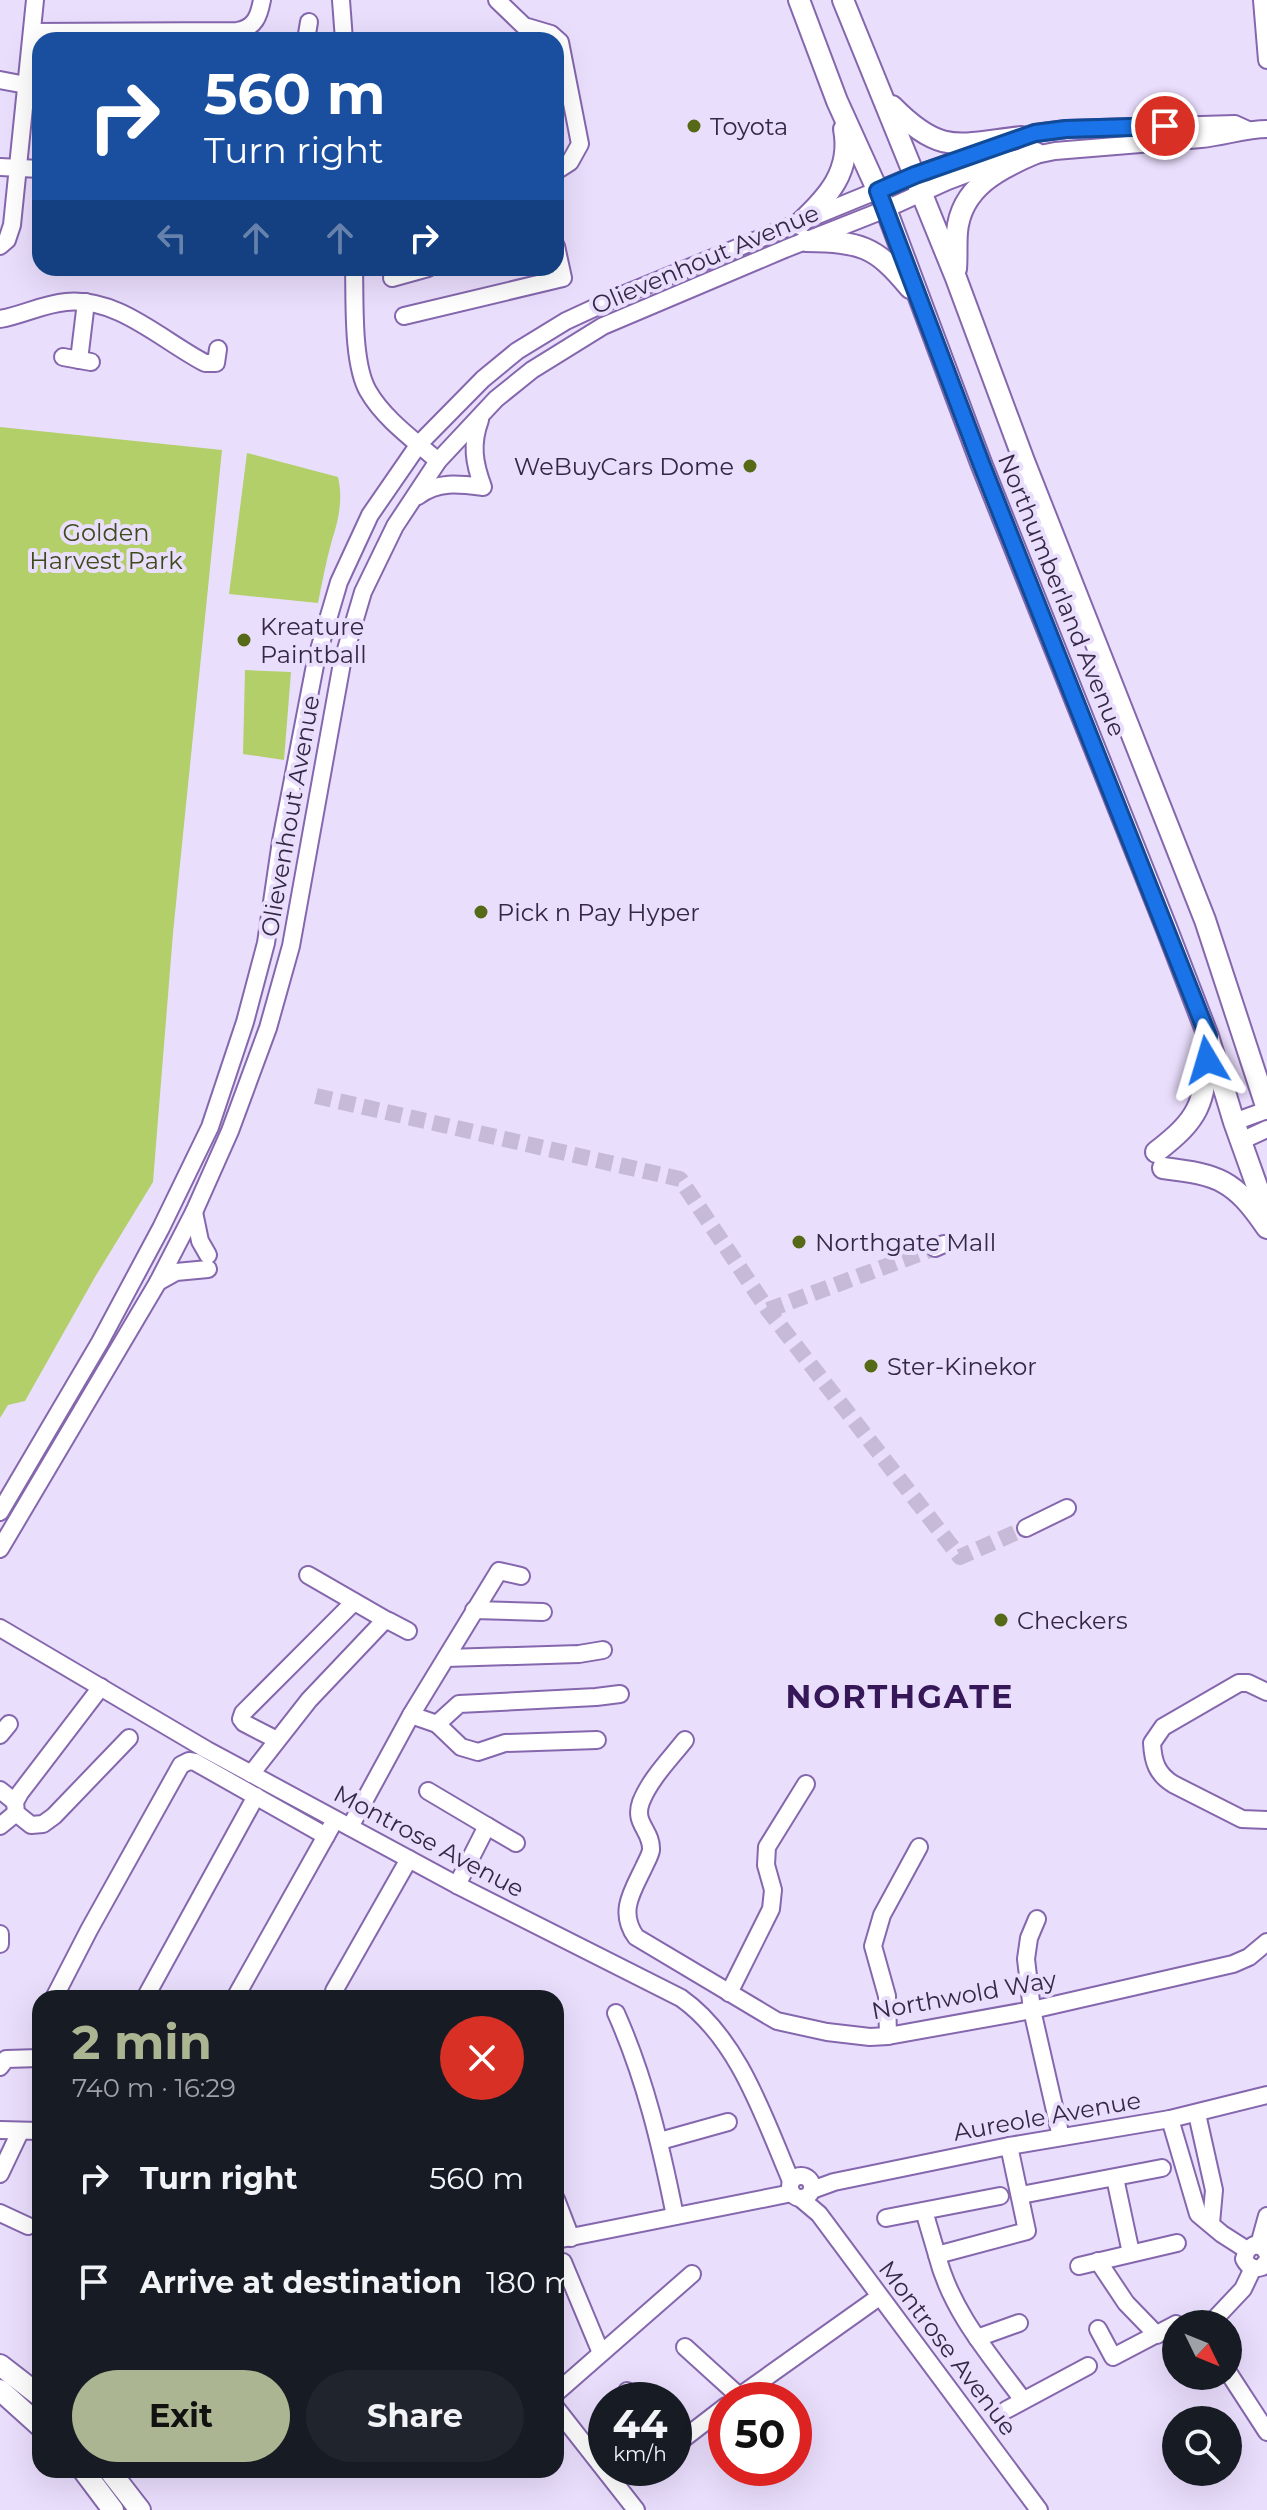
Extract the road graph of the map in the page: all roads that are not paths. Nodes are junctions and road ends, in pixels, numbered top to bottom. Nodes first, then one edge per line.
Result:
1 (35, 0) edge
2 (262, 0) edge
3 (341, 0) edge
4 (497, 0) edge
5 (799, 0) edge
6 (843, 0) edge
7 (1262, 0) edge
8 (309, 22) dead end
9 (32, 32) junction
10 (307, 32) edge
11 (343, 32) edge
12 (544, 32) edge
13 (1267, 60) edge
14 (564, 62) edge
15 (0, 80) edge
16 (26, 85) junction
17 (884, 98) junction
18 (837, 101) junction
19 (1267, 128) edge
20 (1247, 129) junction
21 (1022, 137) junction
22 (1036, 153) junction
23 (564, 166) edge
24 (9, 167) edge
25 (32, 168) edge
26 (918, 184) junction
27 (882, 200) junction
28 (802, 232) junction
29 (0, 246) edge
30 (354, 276) edge
31 (399, 276) edge
32 (563, 276) edge
33 (392, 278) dead end
34 (956, 278) junction
35 (920, 300) junction
36 (86, 302) junction
37 (404, 316) dead end
38 (0, 319) edge
39 (78, 360) dead end
40 (216, 362) dead end
41 (483, 413) junction
42 (419, 444) junction
43 (438, 461) junction
44 (411, 502) junction
45 (1208, 1036) junction
46 (1248, 1050) junction
47 (1267, 1070) edge
48 (1267, 1109) edge
49 (1267, 1129) edge
50 (1238, 1131) junction
51 (194, 1212) junction
52 (1267, 1214) edge
53 (1267, 1228) edge
54 (158, 1282) junction
55 (1067, 1508) dead end
56 (0, 1512) edge
57 (1026, 1528) tunnel mouth
58 (0, 1549) edge
59 (308, 1575) dead end
60 (521, 1576) dead end
61 (354, 1602) junction
62 (474, 1610) junction
63 (543, 1612) dead end
64 (386, 1620) junction
65 (0, 1628) edge
66 (408, 1631) dead end
67 (603, 1650) dead end
68 (446, 1658) junction
69 (101, 1687) junction
70 (1267, 1692) edge
71 (620, 1694) dead end
72 (411, 1715) junction
73 (437, 1724) junction
74 (129, 1738) dead end
75 (277, 1740) junction
76 (597, 1740) dead end
77 (685, 1740) dead end
78 (251, 1774) junction
79 (806, 1784) dead end
80 (0, 1790) edge
81 (428, 1791) dead end
82 (256, 1796) junction
83 (16, 1808) junction
84 (1267, 1820) edge
85 (342, 1823) junction
86 (0, 1826) edge
87 (487, 1826) junction
88 (326, 1836) junction
89 (516, 1843) dead end
90 (919, 1847) dead end
91 (409, 1859) junction
92 (457, 1885) junction
93 (1037, 1919) dead end
94 (0, 1934) edge
95 (1267, 1942) edge
96 (0, 1944) edge
97 (58, 1990) edge
98 (149, 1990) edge
99 (239, 1990) edge
100 (335, 1990) edge
101 (729, 1993) junction
102 (1032, 2010) junction
103 (616, 2013) dead end
104 (888, 2036) junction
105 (32, 2058) edge
106 (0, 2067) edge
107 (1267, 2095) edge
108 (1197, 2114) junction
109 (1170, 2119) junction
110 (728, 2122) dead end
111 (0, 2130) edge
112 (32, 2131) edge
113 (20, 2132) junction
114 (1061, 2137) junction
115 (660, 2141) junction
116 (1009, 2146) junction
117 (1208, 2167) junction
118 (1162, 2168) dead end
119 (1184, 2173) junction
120 (0, 2174) edge
121 (1115, 2178) junction
122 (801, 2187) junction
123 (1021, 2195) junction
124 (1000, 2196) dead end
125 (924, 2211) junction
126 (0, 2213) edge
127 (675, 2216) junction
128 (1267, 2216) edge
129 (886, 2218) dead end
130 (1211, 2223) junction
131 (28, 2226) dead end
132 (564, 2239) edge
133 (1177, 2243) dead end
134 (1258, 2249) edge
135 (1131, 2253) junction
136 (937, 2255) junction
137 (1098, 2261) junction
138 (564, 2264) edge
139 (1260, 2264) edge
140 (1079, 2266) dead end
141 (692, 2274) dead end
142 (879, 2297) junction
143 (1223, 2310) edge
144 (1019, 2323) dead end
145 (1098, 2329) dead end
146 (1162, 2332) edge
147 (1157, 2335) junction
148 (977, 2338) junction
149 (685, 2347) dead end
150 (601, 2353) junction
151 (0, 2365) edge
152 (1088, 2366) dead end
153 (716, 2382) edge
154 (760, 2382) edge
155 (564, 2386) edge
156 (0, 2390) edge
157 (32, 2390) edge
158 (1240, 2390) edge
159 (1023, 2400) junction
160 (1006, 2410) dead end
161 (564, 2418) edge
162 (32, 2419) edge
163 (1267, 2432) edge
164 (89, 2478) edge
165 (115, 2478) edge
166 (113, 2510) edge
167 (140, 2510) edge
168 (636, 2510) edge
169 (1039, 2510) edge

1 - 9 street
2 - 9 street
3 - 11 street
4 - 12 street
5 - 18 main road, Northumberland Avenue
6 - 17 main road, Northumberland Avenue
7 - 13 street
8 - 10 street
9 - 16 street
14 - 23 street
15 - 16 street
16 - 24 street
17 - 21 main road
17 - 26 main road, Northumberland Avenue
18 - 27 main road, Northumberland Avenue
18 - 28 main road
19 - 20 street, Olievenhout Avenue
20 - 21 street, Olievenhout Avenue
20 - 22 street, Olievenhout Avenue
21 - 26 street, Olievenhout Avenue
22 - 26 street, Olievenhout Avenue
22 - 34 main road
24 - 25 street
24 - 29 street
26 - 27 street, Olievenhout Avenue
26 - 34 main road, Northumberland Avenue
27 - 28 street, Olievenhout Avenue
27 - 35 main road, Northumberland Avenue
28 - 35 main road
28 - 41 street, Olievenhout Avenue
28 - 42 street, Olievenhout Avenue
30 - 42 street
31 - 33 street
32 - 37 street
34 - 46 main road, Northumberland Avenue
35 - 45 main road, Northumberland Avenue
36 - 38 street
36 - 39 street
36 - 40 street
41 - 43 street, Olievenhout Avenue
41 - 44 street
42 - 43 street
42 - 56 street, Olievenhout Avenue
43 - 44 street, Olievenhout Avenue
44 - 51 street, Olievenhout Avenue
45 - 50 main road, Northumberland Avenue
45 - 53 main road
46 - 47 main road
46 - 48 main road, Northumberland Avenue
48 - 50 street
49 - 50 street
50 - 52 main road, Northumberland Avenue
51 - 54 street, Olievenhout Avenue
51 - 54 street
54 - 58 street, Olievenhout Avenue
55 - 57 street
59 - 61 street
60 - 62 street
61 - 64 street
61 - 75 street
62 - 63 street
62 - 68 street
64 - 66 street
64 - 75 street
65 - 69 street, Montrose Avenue
67 - 68 street
68 - 72 street
69 - 78 street, Montrose Avenue
69 - 83 street
70 - 84 street
71 - 73 street
72 - 73 street
72 - 85 street
73 - 76 street
74 - 83 street
75 - 78 street
77 - 101 street, Northwold Way
78 - 85 street, Montrose Avenue
79 - 101 street
80 - 83 street
81 - 87 street
82 - 88 street
82 - 97 street
82 - 98 street
83 - 86 street
85 - 88 street
85 - 91 street, Montrose Avenue
87 - 89 street
87 - 92 street
88 - 99 street
90 - 104 street
91 - 92 street, Montrose Avenue
91 - 100 street
92 - 122 street, Montrose Avenue
93 - 102 street
94 - 96 street
95 - 102 street, Northwold Way
101 - 104 street, Northwold Way
102 - 104 street, Northwold Way
102 - 114 street
103 - 115 street
105 - 106 street
107 - 108 street, Aureole Avenue
108 - 109 street, Aureole Avenue
108 - 117 street
109 - 114 street, Aureole Avenue
109 - 119 street
110 - 115 street
111 - 113 street
112 - 113 street
113 - 120 street
114 - 116 street, Aureole Avenue
115 - 127 street
116 - 122 street, Aureole Avenue
116 - 123 street
117 - 119 street
117 - 130 street
118 - 121 street
119 - 130 street
121 - 123 street
121 - 135 street
122 - 127 street, Aureole Avenue
122 - 142 street, Montrose Avenue
123 - 136 street
124 - 125 street
125 - 129 street
125 - 136 street
126 - 131 street
127 - 132 street, Aureole Avenue
128 - 134 street
130 - 134 street
133 - 135 street
134 - 139 street
135 - 137 street
136 - 148 street
137 - 140 street
137 - 147 street
138 - 150 street
139 - 143 street
141 - 150 street
142 - 154 street
142 - 169 street, Montrose Avenue
144 - 148 street
145 - 147 street
146 - 147 street
148 - 159 street
149 - 153 street
150 - 155 street
151 - 157 main road
152 - 159 street
156 - 162 main road
158 - 163 street
159 - 160 street
161 - 168 street
164 - 166 main road
165 - 167 main road

